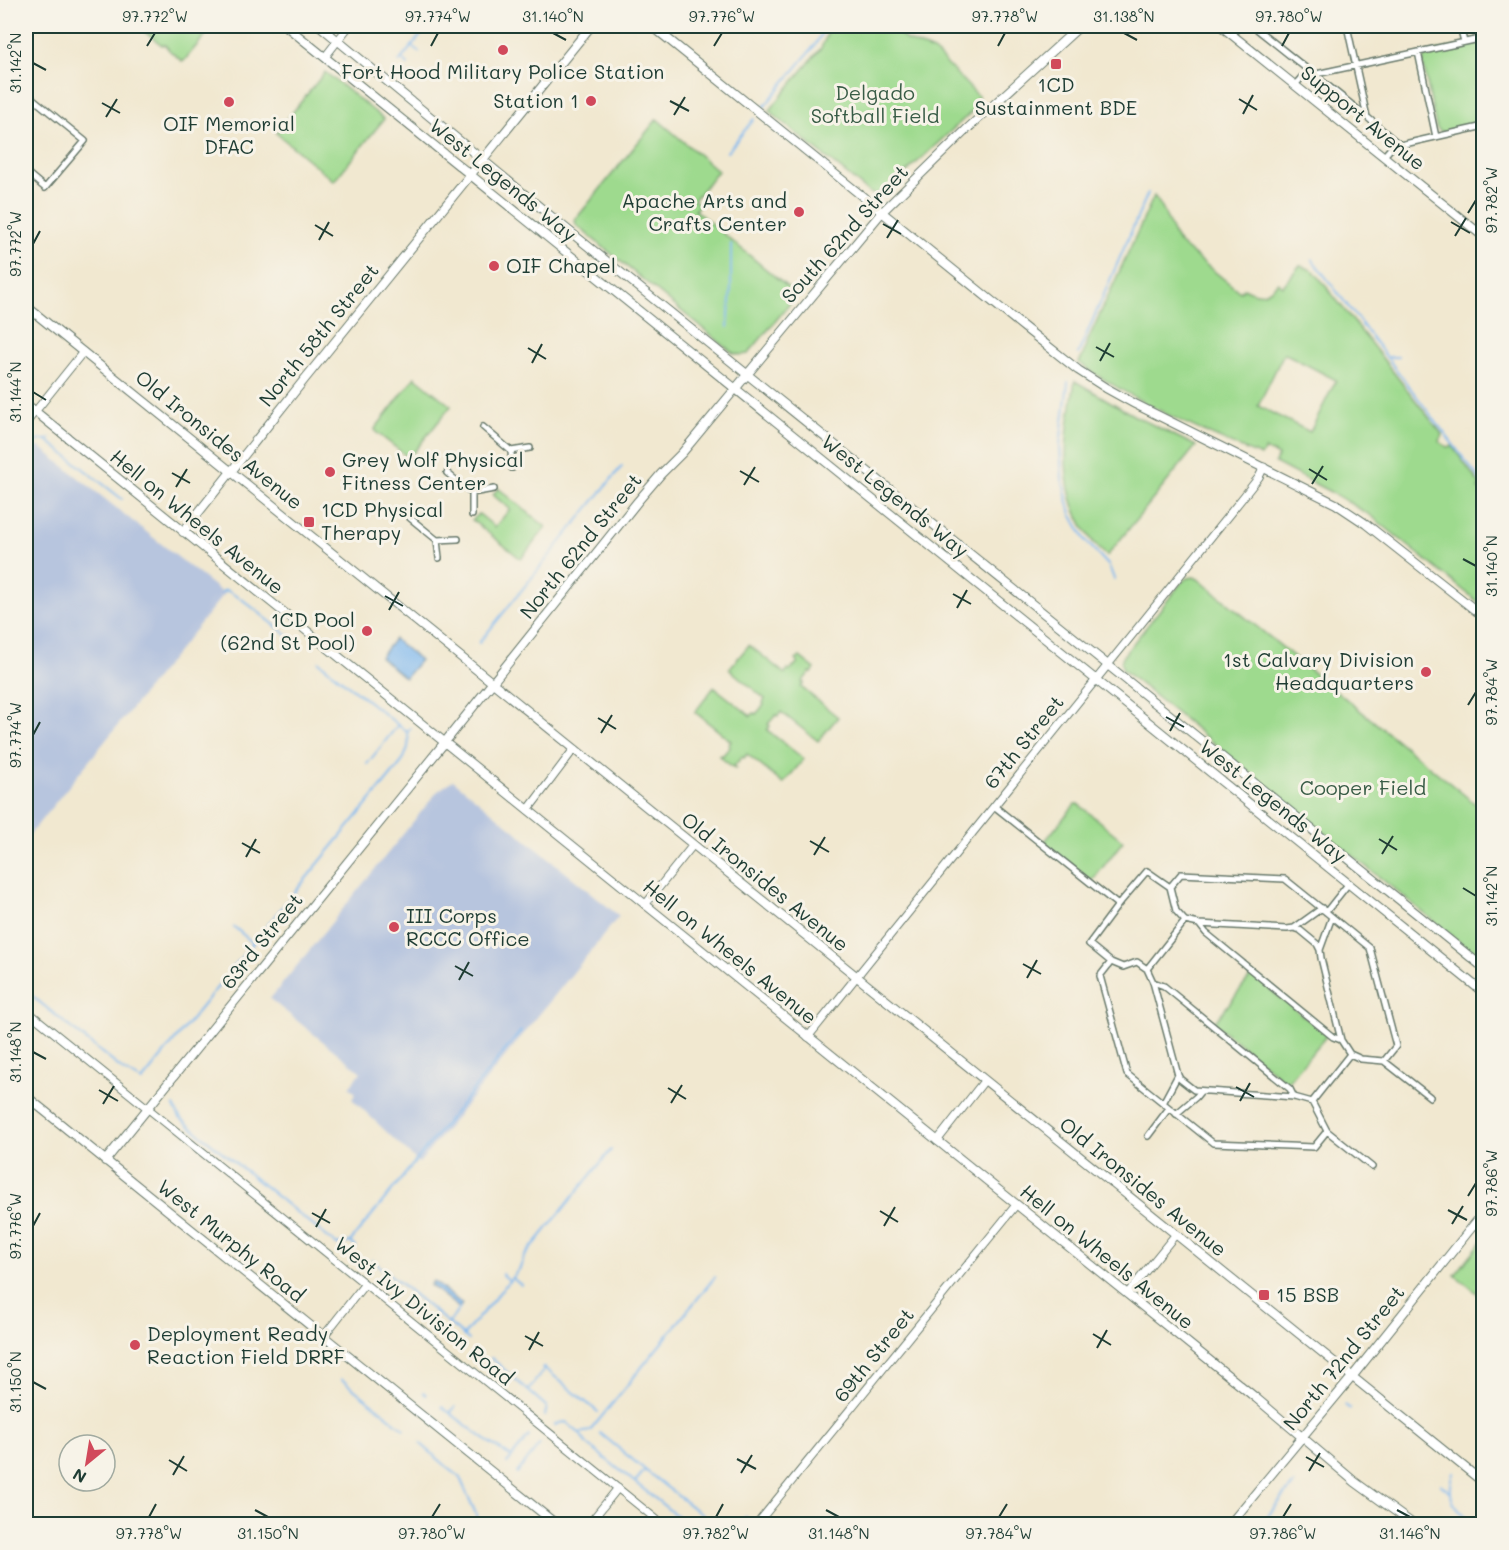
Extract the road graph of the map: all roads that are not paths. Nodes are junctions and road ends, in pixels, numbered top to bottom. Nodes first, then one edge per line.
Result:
1 (286, 26) edge
2 (320, 26) edge
3 (349, 26) edge
4 (591, 26) edge
5 (652, 26) edge
6 (1080, 26) edge
7 (1221, 26) edge
8 (1253, 26) edge
9 (1347, 26) edge
10 (1461, 26) edge
11 (1484, 38) edge
12 (338, 40) junction
13 (1464, 42) junction
14 (1418, 52) junction
15 (325, 57) junction
16 (1356, 66) junction
17 (1314, 75) junction
18 (1295, 85) junction
19 (26, 93) edge
20 (1367, 117) junction
21 (1484, 126) edge
22 (1436, 137) junction
23 (1400, 145) junction
24 (1384, 156) junction
25 (482, 160) junction
26 (26, 172) edge
27 (470, 175) junction
28 (882, 212) junction
29 (1484, 237) edge
30 (26, 306) edge
31 (83, 352) junction
32 (747, 374) junction
33 (736, 388) junction
34 (26, 404) edge
35 (35, 411) junction
36 (26, 423) edge
37 (483, 428) dead end
38 (530, 448) dead end
39 (511, 451) junction
40 (1264, 467) junction
41 (512, 468) dead end
42 (231, 471) junction
43 (447, 473) dead end
44 (494, 489) dead end
45 (472, 493) junction
46 (472, 515) dead end
47 (410, 518) dead end
48 (183, 532) junction
49 (458, 539) dead end
50 (437, 540) junction
51 (439, 558) dead end
52 (1484, 617) edge
53 (1108, 665) junction
54 (1096, 679) junction
55 (492, 682) junction
56 (444, 742) junction
57 (574, 749) junction
58 (994, 806) junction
59 (528, 810) junction
60 (693, 845) junction
61 (1349, 883) junction
62 (1170, 887) junction
63 (645, 905) junction
64 (1118, 905) junction
65 (1324, 910) junction
66 (1332, 917) junction
67 (1185, 921) junction
68 (1199, 924) junction
69 (1294, 928) junction
70 (1320, 950) junction
71 (1111, 962) junction
72 (1484, 968) edge
73 (1147, 969) junction
74 (857, 977) junction
75 (1153, 982) junction
76 (1484, 993) edge
77 (26, 1010) edge
78 (808, 1037) junction
79 (1341, 1040) junction
80 (1350, 1054) junction
81 (1384, 1061) junction
82 (1178, 1075) junction
83 (984, 1081) junction
84 (1200, 1091) junction
85 (26, 1096) edge
86 (1294, 1097) junction
87 (1430, 1097) dead end
88 (1312, 1101) junction
89 (1163, 1103) junction
90 (148, 1108) junction
91 (1169, 1108) junction
92 (1176, 1114) junction
93 (1327, 1131) junction
94 (1148, 1136) dead end
95 (937, 1141) junction
96 (105, 1161) junction
97 (1372, 1167) dead end
98 (1016, 1205) junction
99 (1484, 1212) edge
100 (1176, 1234) junction
101 (364, 1285) junction
102 (1127, 1294) junction
103 (324, 1337) junction
104 (1352, 1377) junction
105 (1302, 1436) junction
106 (1484, 1483) edge
107 (618, 1488) junction
108 (556, 1524) edge
109 (589, 1524) edge
110 (662, 1524) edge
111 (757, 1524) edge
112 (1230, 1524) edge
113 (1413, 1524) edge

1 - 15 street, West Legends Way
2 - 12 street, West Legends Way
3 - 12 street
4 - 25 street, North 58th Street
5 - 28 street
6 - 28 street, South 62nd Street
7 - 18 street, Support Avenue
8 - 17 street
9 - 16 street
10 - 13 street
11 - 13 street
12 - 15 street
12 - 25 street, West Legends Way
13 - 14 street
14 - 16 street
14 - 22 street
15 - 27 street, West Legends Way
16 - 17 street
16 - 20 street
17 - 18 street
17 - 20 street
18 - 24 street, Support Avenue
19 - 26 street
20 - 23 street
21 - 22 street
22 - 23 street
23 - 24 street
24 - 29 street, Support Avenue
25 - 27 street, North 58th Street
25 - 32 street, West Legends Way
27 - 33 street, West Legends Way
27 - 42 street, North 58th Street
28 - 32 street, South 62nd Street
28 - 40 street
30 - 31 street, Old Ironsides Avenue
31 - 35 street
31 - 42 street, Old Ironsides Avenue
32 - 33 street, North 62nd Street
32 - 53 street, West Legends Way
33 - 54 street, West Legends Way
33 - 55 street, North 62nd Street
34 - 35 street, Hell on Wheels Avenue
35 - 36 street
35 - 48 street, Hell on Wheels Avenue
37 - 39 street
38 - 39 street
39 - 41 street
40 - 52 street
40 - 53 street, 67th Street
42 - 48 street, North 58th Street
42 - 55 street, Old Ironsides Avenue
43 - 45 street
44 - 45 street
45 - 46 street
47 - 50 street
48 - 56 street, Hell on Wheels Avenue
49 - 50 street
50 - 51 street
53 - 54 street, 67th Street
53 - 72 street, West Legends Way
54 - 58 street, 67th Street
54 - 61 street, West Legends Way
55 - 56 street, North 62nd Street
55 - 57 street, Old Ironsides Avenue
56 - 59 street, Hell on Wheels Avenue
56 - 90 street, 63rd Street
57 - 59 street
57 - 60 street, Old Ironsides Avenue
58 - 64 street
58 - 74 street, 67th Street
59 - 63 street, Hell on Wheels Avenue
60 - 63 street
60 - 74 street, Old Ironsides Avenue
61 - 65 street
61 - 76 street, West Legends Way
62 - 64 street
62 - 65 street
62 - 67 street
63 - 78 street, Hell on Wheels Avenue
64 - 71 street
65 - 66 street
65 - 69 street
66 - 70 street
66 - 81 street
67 - 68 street
67 - 73 street
68 - 69 street
68 - 79 street
69 - 70 street
70 - 79 street
71 - 73 street
71 - 89 street
73 - 75 street
74 - 78 street, 67th Street
74 - 83 street, Old Ironsides Avenue
75 - 82 street
75 - 86 street
77 - 90 street, West Ivy Division Road
78 - 95 street, Hell on Wheels Avenue
79 - 80 street
80 - 81 street
80 - 88 street
81 - 87 street
82 - 84 street
82 - 89 street
83 - 95 street
83 - 100 street, Old Ironsides Avenue
84 - 86 street
84 - 92 street
85 - 96 street, West Murphy Road
86 - 88 street
88 - 93 street
89 - 91 street
90 - 96 street, 63rd Street
90 - 101 street, West Ivy Division Road
91 - 92 street
91 - 94 street
92 - 93 street
93 - 97 street
95 - 98 street, Hell on Wheels Avenue
96 - 103 street, West Murphy Road
98 - 102 street, Hell on Wheels Avenue
98 - 111 street, 69th Street
99 - 104 street, North 72nd Street
100 - 102 street
100 - 104 street, Old Ironsides Avenue
101 - 103 street
101 - 107 street, West Ivy Division Road
102 - 105 street, Hell on Wheels Avenue
103 - 108 street, West Murphy Road
104 - 105 street, North 72nd Street
104 - 106 street, Old Ironsides Avenue
105 - 112 street, North 72nd Street
105 - 113 street, Hell on Wheels Avenue
107 - 109 street
107 - 110 street, West Ivy Division Road

